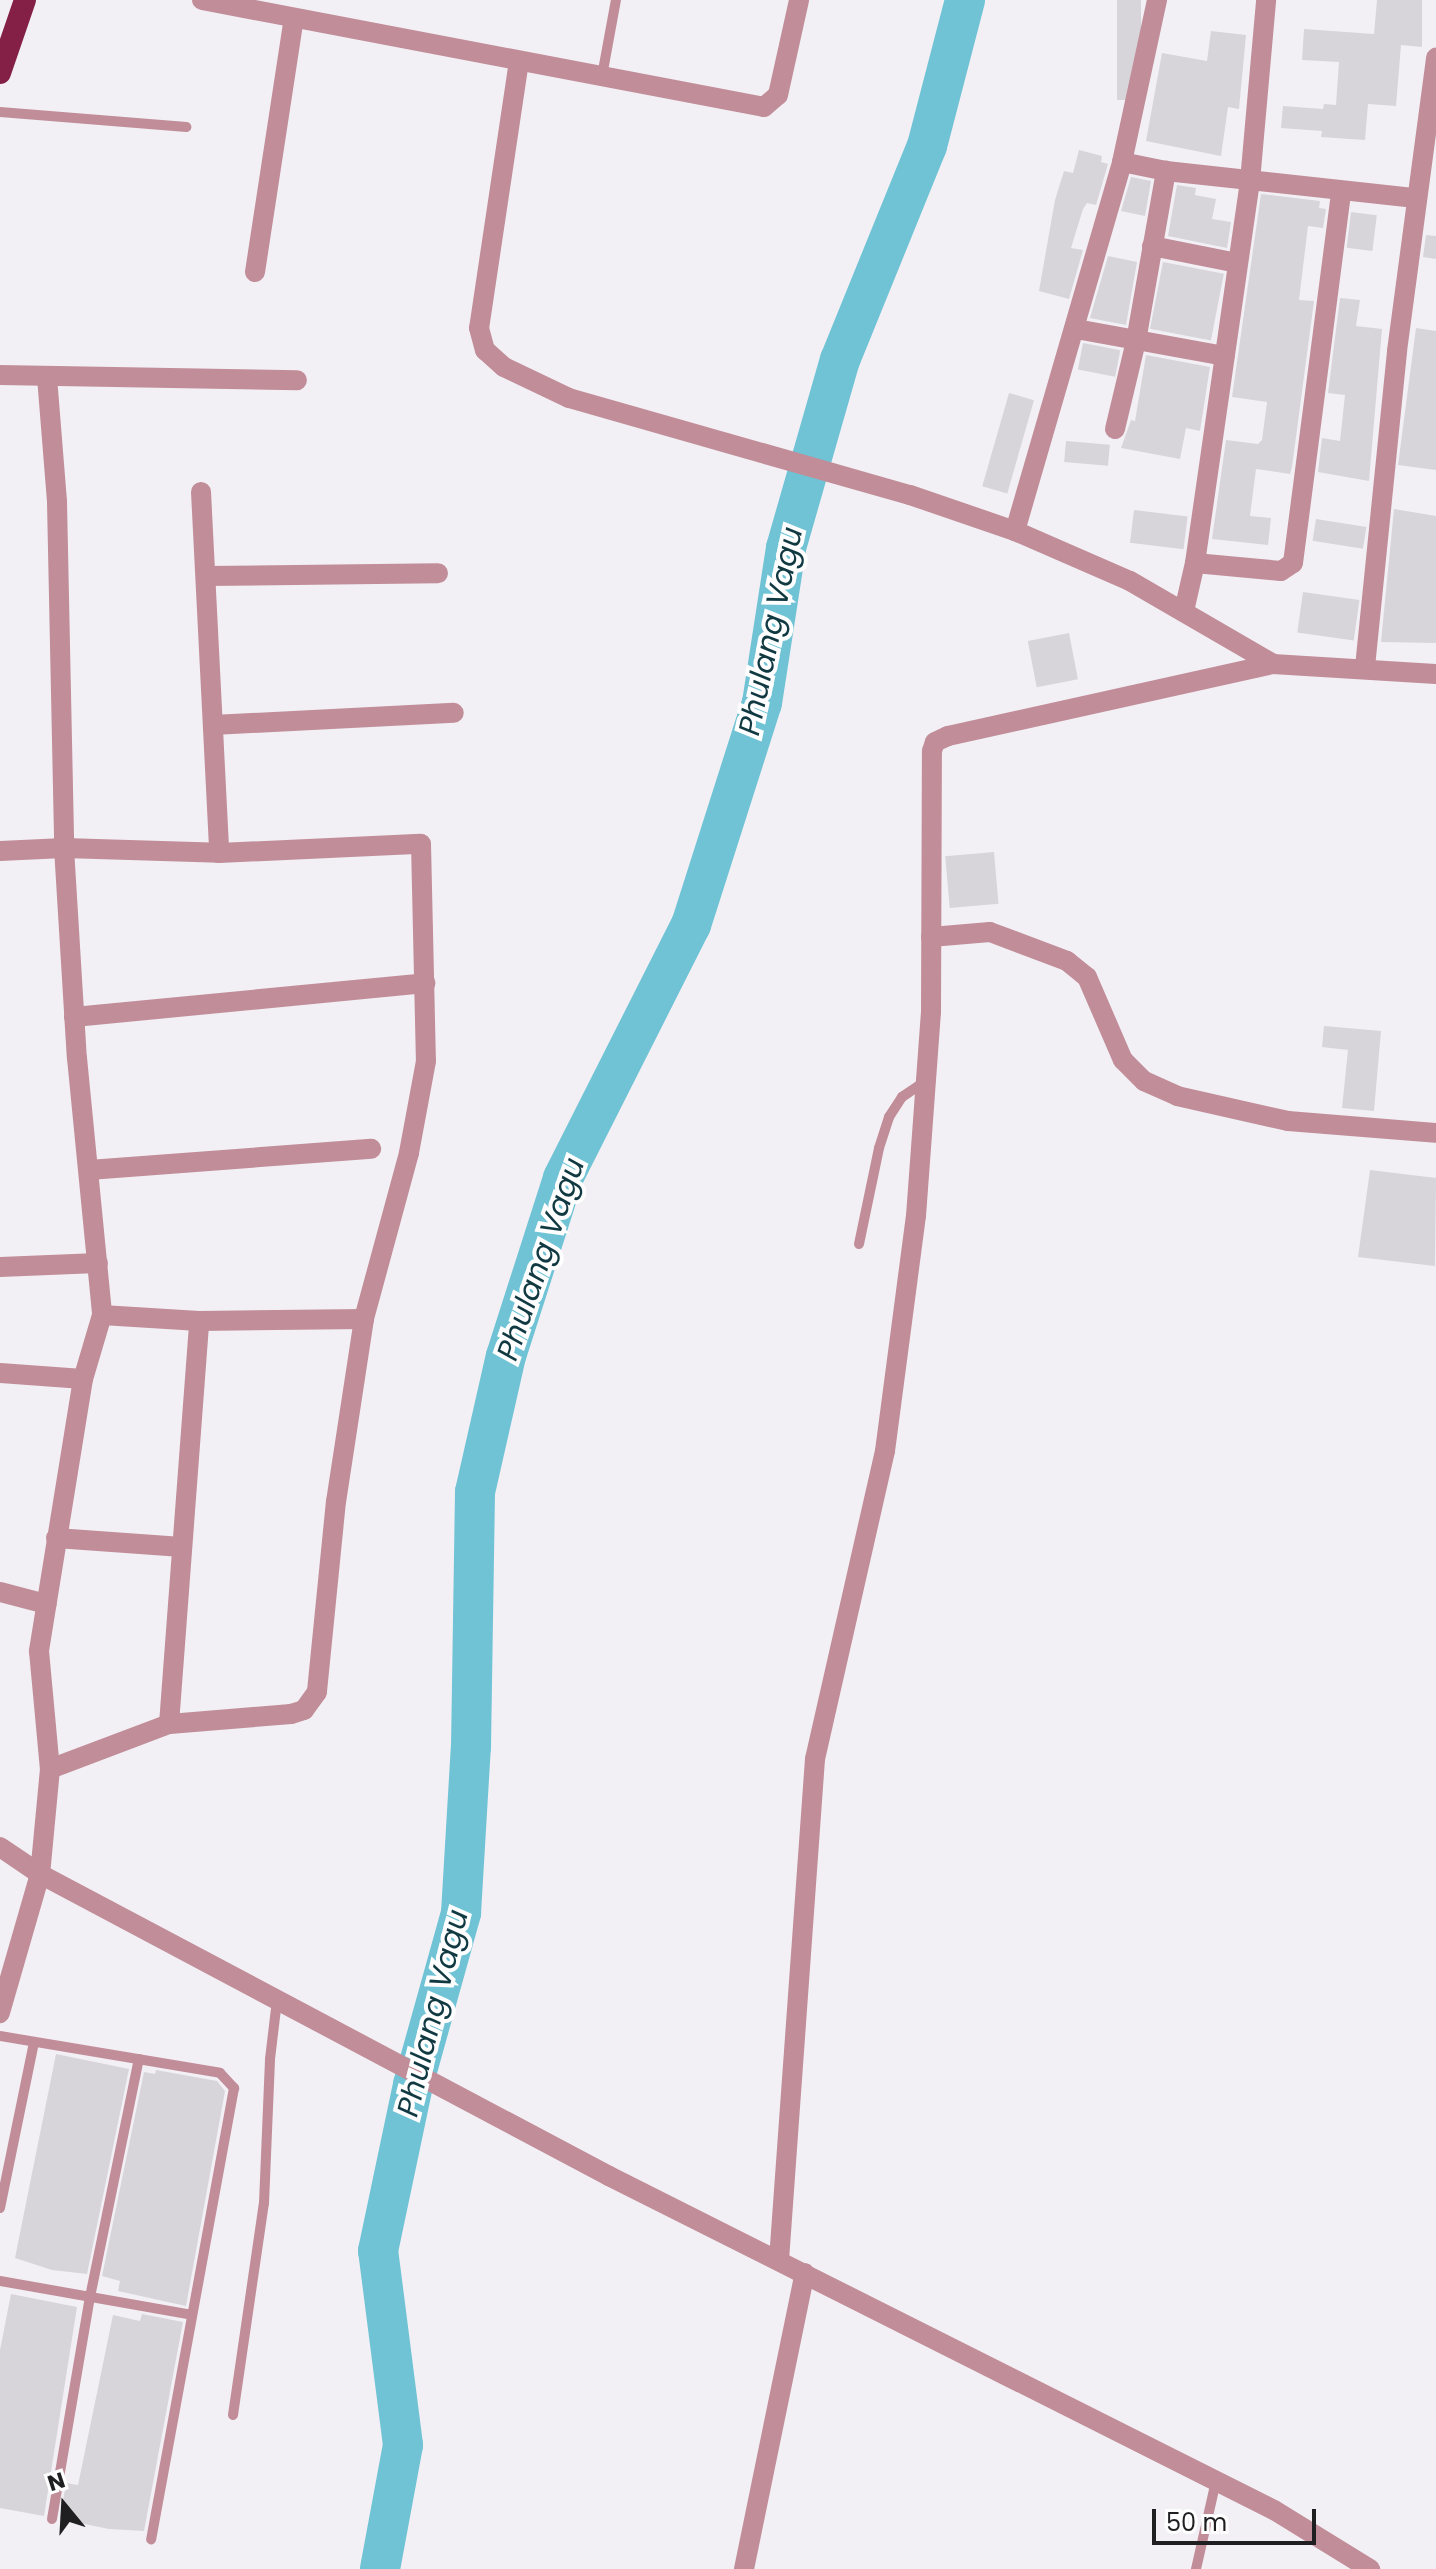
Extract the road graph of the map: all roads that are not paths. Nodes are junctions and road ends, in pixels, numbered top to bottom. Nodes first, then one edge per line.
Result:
1 (25, 0) edge
2 (202, 0) edge
3 (616, 0) edge
4 (799, 0) edge
5 (1157, 0) edge
6 (1266, 0) edge
7 (294, 18) junction
8 (1436, 58) edge
9 (519, 61) junction
10 (0, 73) edge
11 (602, 76) junction
12 (0, 112) edge
13 (186, 127) dead end
14 (1122, 162) junction
15 (1166, 171) junction
16 (1250, 181) junction
17 (1341, 191) junction
18 (1416, 198) junction
19 (1152, 246) junction
20 (1237, 263) junction
21 (255, 272) dead end
22 (1076, 329) junction
23 (1136, 341) junction
24 (1225, 356) junction
25 (0, 375) edge
26 (47, 377) junction
27 (297, 380) dead end
28 (1115, 429) dead end
29 (201, 492) dead end
30 (1015, 531) junction
31 (1195, 563) junction
32 (438, 573) dead end
33 (206, 576) junction
34 (1184, 611) junction
35 (1273, 664) junction
36 (1365, 667) junction
37 (1436, 674) edge
38 (454, 713) dead end
39 (213, 725) junction
40 (64, 848) junction
41 (0, 851) edge
42 (219, 853) junction
43 (931, 937) junction
44 (425, 983) junction
45 (74, 1017) junction
46 (926, 1081) junction
47 (1436, 1133) edge
48 (371, 1149) dead end
49 (89, 1170) junction
50 (859, 1244) dead end
51 (98, 1263) junction
52 (0, 1267) edge
53 (102, 1315) junction
54 (364, 1319) junction
55 (199, 1321) junction
56 (0, 1373) edge
57 (83, 1379) junction
58 (56, 1538) junction
59 (182, 1547) junction
60 (0, 1592) edge
61 (46, 1604) junction
62 (169, 1724) junction
63 (50, 1769) junction
64 (0, 1847) edge
65 (40, 1874) junction
66 (277, 1998) junction
67 (0, 2013) edge
68 (0, 2036) edge
69 (34, 2042) junction
70 (139, 2059) junction
71 (0, 2208) edge
72 (779, 2260) junction
73 (805, 2273) junction
74 (0, 2281) edge
75 (90, 2297) junction
76 (192, 2315) junction
77 (233, 2415) dead end
78 (1216, 2481) junction
79 (52, 2519) dead end
80 (151, 2539) dead end
81 (744, 2569) edge
82 (1196, 2569) edge
83 (1370, 2569) edge

1 - 10 highway
2 - 7 street
3 - 11 lane
4 - 11 street
5 - 14 street
6 - 16 street
7 - 9 street
7 - 21 street
8 - 18 street
9 - 11 street
9 - 30 street
12 - 13 lane
14 - 15 street
14 - 22 street
15 - 16 street
15 - 19 street
16 - 17 street
16 - 20 street
17 - 18 street
17 - 31 street
18 - 36 street
19 - 20 street
19 - 23 street
20 - 24 street
22 - 23 street
22 - 30 street
23 - 24 street
23 - 28 street
24 - 31 street
25 - 26 street
26 - 27 street
26 - 40 street
29 - 33 street
30 - 34 street
31 - 34 street
32 - 33 street
33 - 39 street
34 - 35 street
35 - 36 street
35 - 43 street
36 - 37 street
38 - 39 street
39 - 42 street
40 - 41 street
40 - 42 street
40 - 45 street
42 - 44 street
43 - 46 street
43 - 47 street
44 - 45 street
44 - 54 street
45 - 49 street
46 - 50 lane
46 - 72 street
48 - 49 street
49 - 51 street
51 - 52 street
51 - 53 street
53 - 55 street
53 - 57 street
54 - 55 street
54 - 62 street
55 - 59 street
56 - 57 street
57 - 58 street
58 - 59 street
58 - 61 street
59 - 62 street
60 - 61 street
61 - 63 street
62 - 63 street
63 - 65 street
64 - 65 street
65 - 66 street
65 - 67 street
66 - 72 street
66 - 77 lane
68 - 69 lane
69 - 70 lane
69 - 71 lane
70 - 75 lane
70 - 76 lane
72 - 73 street
73 - 78 street
73 - 81 street
74 - 75 lane
75 - 76 lane
75 - 79 lane
76 - 80 lane
78 - 82 lane
78 - 83 street

